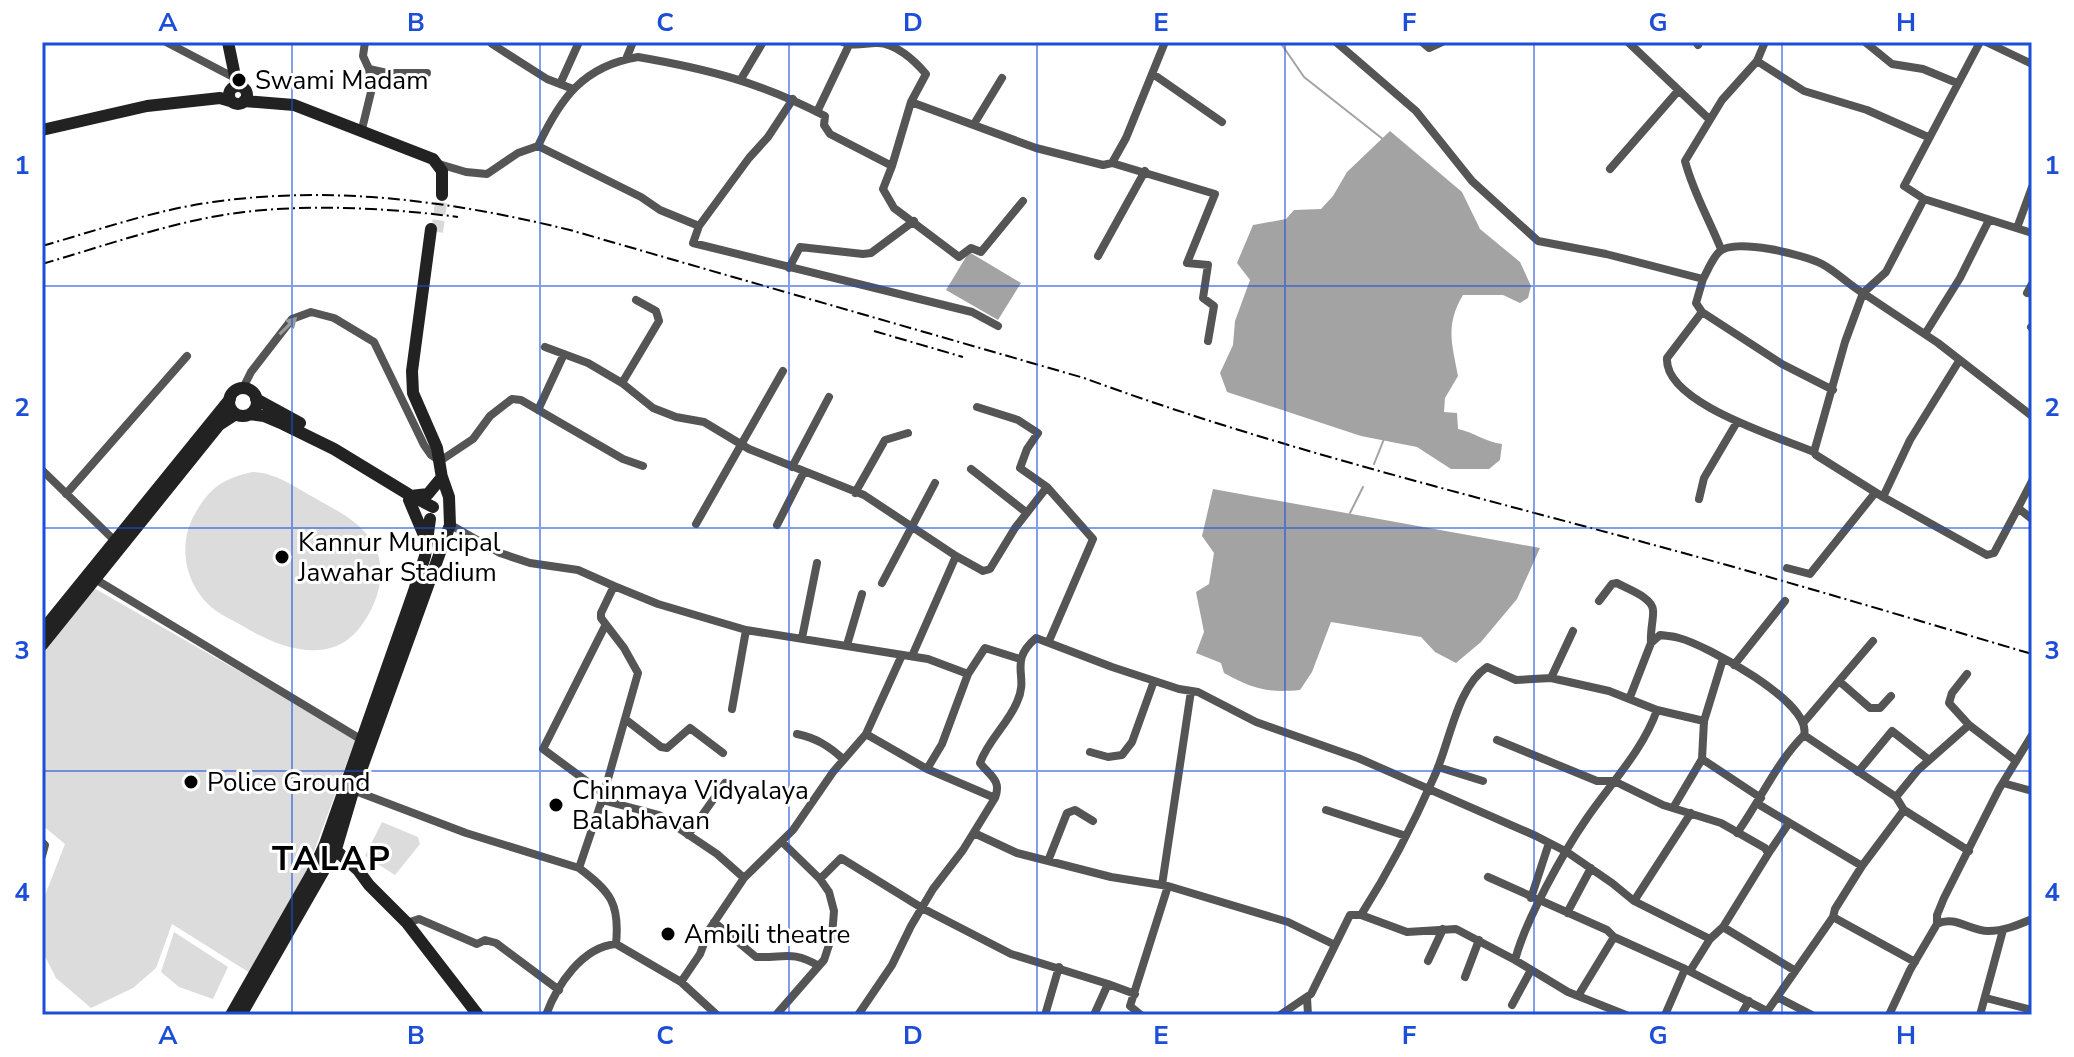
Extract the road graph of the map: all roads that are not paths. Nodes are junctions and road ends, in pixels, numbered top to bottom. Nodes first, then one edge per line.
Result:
1 (166, 42) edge
2 (228, 42) edge
3 (365, 42) edge
4 (494, 42) edge
5 (579, 42) edge
6 (633, 42) edge
7 (762, 42) edge
8 (1165, 42) edge
9 (1336, 42) edge
10 (1422, 42) edge
11 (1442, 42) edge
12 (1628, 42) edge
13 (1765, 42) edge
14 (1865, 42) edge
15 (1980, 42) edge
16 (1986, 42) edge
17 (846, 44) edge
18 (626, 59) junction
19 (1757, 61) junction
20 (2032, 64) edge
21 (369, 69) junction
22 (427, 73) dead end
23 (1153, 74) junction
24 (1002, 78) dead end
25 (741, 79) junction
26 (1957, 83) junction
27 (560, 84) junction
28 (573, 89) junction
29 (1678, 91) junction
30 (234, 93) junction
31 (793, 99) junction
32 (911, 102) junction
33 (817, 112) junction
34 (1709, 119) junction
35 (1222, 122) dead end
36 (343, 124) junction
37 (974, 124) junction
38 (362, 129) junction
39 (42, 130) edge
40 (1928, 137) junction
41 (538, 146) junction
42 (1112, 163) junction
43 (436, 165) junction
44 (892, 166) junction
45 (1610, 169) dead end
46 (1145, 171) junction
47 (2032, 187) edge
48 (440, 194) tunnel mouth
49 (1924, 199) junction
50 (1023, 201) dead end
51 (1989, 220) junction
52 (914, 221) junction
53 (699, 226) junction
54 (2017, 228) junction
55 (434, 230) tunnel mouth
56 (2032, 233) edge
57 (1721, 249) junction
58 (1098, 256) dead end
59 (789, 268) junction
60 (1703, 279) junction
61 (2032, 284) edge
62 (1863, 293) junction
63 (2027, 293) dead end
64 (636, 300) dead end
65 (1702, 312) junction
66 (998, 326) dead end
67 (1925, 334) junction
68 (1208, 341) dead end
69 (545, 347) dead end
70 (564, 354) junction
71 (187, 356) dead end
72 (1959, 361) junction
73 (783, 371) dead end
74 (622, 383) junction
75 (243, 388) junction
76 (1833, 390) junction
77 (829, 397) dead end
78 (230, 399) junction
79 (256, 399) junction
80 (977, 407) dead end
81 (538, 410) junction
82 (243, 414) junction
83 (2032, 416) edge
84 (1737, 422) junction
85 (908, 433) dead end
86 (740, 444) junction
87 (334, 449) junction
88 (1814, 452) junction
89 (440, 461) junction
90 (643, 466) dead end
91 (792, 467) junction
92 (971, 469) dead end
93 (42, 470) edge
94 (804, 472) junction
95 (442, 477) junction
96 (2032, 481) edge
97 (935, 483) dead end
98 (1047, 487) junction
99 (855, 493) junction
100 (66, 494) junction
101 (1879, 495) junction
102 (410, 498) junction
103 (1699, 499) dead end
104 (2018, 508) junction
105 (1027, 513) junction
106 (439, 515) junction
107 (2032, 519) edge
108 (696, 524) dead end
109 (777, 525) dead end
110 (911, 526) junction
111 (117, 543) junction
112 (426, 543) junction
113 (956, 556) junction
114 (817, 563) dead end
115 (1787, 568) dead end
116 (95, 579) junction
117 (882, 583) dead end
118 (614, 586) junction
119 (862, 594) dead end
120 (1599, 601) dead end
121 (1785, 601) dead end
122 (605, 626) junction
123 (746, 630) junction
124 (42, 631) edge
125 (1573, 631) dead end
126 (802, 638) junction
127 (1049, 641) junction
128 (1873, 641) dead end
129 (1651, 643) junction
130 (42, 645) edge
131 (847, 645) junction
132 (902, 655) junction
133 (912, 656) junction
134 (1020, 659) junction
135 (1723, 659) junction
136 (1734, 665) junction
137 (968, 674) junction
138 (1967, 674) dead end
139 (1551, 678) junction
140 (1154, 681) junction
141 (1839, 681) junction
142 (1191, 691) junction
143 (1891, 696) dead end
144 (1630, 697) junction
145 (732, 709) dead end
146 (1657, 710) junction
147 (625, 719) junction
148 (1704, 721) junction
149 (1804, 722) junction
150 (1969, 725) junction
151 (797, 734) dead end
152 (866, 734) junction
153 (1804, 735) junction
154 (2032, 735) edge
155 (362, 740) junction
156 (1497, 740) dead end
157 (1090, 752) dead end
158 (723, 753) dead end
159 (843, 759) junction
160 (1702, 759) junction
161 (1929, 760) junction
162 (2015, 760) junction
163 (1438, 767) junction
164 (927, 769) junction
165 (1858, 772) junction
166 (1483, 781) dead end
167 (1614, 781) junction
168 (725, 783) dead end
169 (2003, 783) junction
170 (350, 789) junction
171 (1428, 790) junction
172 (2032, 791) edge
173 (603, 797) junction
174 (1896, 797) junction
175 (995, 798) junction
176 (1760, 801) junction
177 (1673, 808) junction
178 (1326, 810) dead end
179 (1904, 810) junction
180 (1691, 813) junction
181 (1093, 821) dead end
182 (1789, 823) junction
183 (974, 833) junction
184 (1737, 833) junction
185 (688, 835) junction
186 (1406, 836) junction
187 (42, 842) edge
188 (782, 842) junction
189 (1549, 843) junction
190 (331, 846) junction
191 (1770, 851) junction
192 (1969, 851) junction
193 (1567, 852) junction
194 (42, 856) edge
195 (1048, 861) junction
196 (328, 864) junction
197 (1862, 866) junction
198 (579, 868) junction
199 (1591, 868) junction
200 (358, 870) junction
201 (1488, 877) dead end
202 (744, 878) junction
203 (820, 879) junction
204 (1165, 885) junction
205 (1535, 900) junction
206 (1634, 901) junction
207 (922, 908) junction
208 (1567, 913) junction
209 (1361, 915) junction
210 (1833, 917) junction
211 (2032, 919) edge
212 (714, 922) junction
213 (407, 923) junction
214 (1937, 924) junction
215 (1723, 927) junction
216 (1443, 929) junction
217 (2003, 930) junction
218 (1614, 937) junction
219 (1710, 939) junction
220 (1479, 940) junction
221 (616, 944) junction
222 (1335, 945) junction
223 (1515, 960) junction
224 (1428, 961) dead end
225 (1915, 962) junction
226 (819, 966) junction
227 (1059, 967) junction
228 (1531, 970) junction
229 (1687, 970) junction
230 (1794, 970) junction
231 (1465, 977) dead end
232 (681, 982) junction
233 (1108, 984) junction
234 (559, 990) junction
235 (1135, 994) junction
236 (1578, 996) junction
237 (1307, 998) junction
238 (1779, 998) junction
239 (1986, 998) junction
240 (1749, 1001) junction
241 (1599, 1004) junction
242 (1512, 1005) dead end
243 (2032, 1010) edge
244 (547, 1012) edge
245 (1766, 1013) edge
246 (863, 1014) edge
247 (231, 1015) edge
248 (241, 1015) edge
249 (478, 1015) edge
250 (558, 1015) edge
251 (717, 1015) edge
252 (776, 1015) edge
253 (1045, 1015) edge
254 (1094, 1015) edge
255 (1141, 1015) edge
256 (1280, 1015) edge
257 (1308, 1015) edge
258 (1595, 1015) edge
259 (1626, 1015) edge
260 (1665, 1015) edge
261 (1741, 1015) edge
262 (1812, 1015) edge
263 (1889, 1015) edge
264 (1980, 1015) edge

1 - 30 street
2 - 30 main road
3 - 21 street
4 - 27 street
5 - 27 street
6 - 18 street
7 - 25 street
8 - 23 street
9 - 60 street
10 - 11 street
12 - 29 street
13 - 19 street
14 - 26 street
15 - 26 street
16 - 20 street
17 - 32 street
17 - 33 street
18 - 25 street
18 - 28 street
19 - 34 street
19 - 40 street
21 - 22 street
21 - 38 street
23 - 35 street
23 - 42 street
24 - 37 street
25 - 31 street
26 - 40 street
27 - 28 street
28 - 41 street
29 - 34 street
29 - 45 street
30 - 36 main road
30 - 39 main road
31 - 33 street
31 - 53 street
32 - 37 street
32 - 44 street
33 - 44 street
34 - 57 street
36 - 38 main road
36 - 43 main road
37 - 42 street
38 - 43 main road
40 - 49 street
41 - 43 street
41 - 53 street
42 - 46 street
43 - 48 main road
44 - 52 street
46 - 58 street
46 - 68 street
47 - 54 street
49 - 51 street
49 - 62 street
50 - 52 street
51 - 54 street
51 - 67 street
52 - 59 street
53 - 59 street
54 - 56 street
55 - 89 main road
57 - 60 street
57 - 62 street
59 - 66 street
60 - 65 street
61 - 63 street
62 - 67 street
62 - 76 street
64 - 74 street
65 - 76 street
65 - 84 street
67 - 72 street
69 - 70 street
70 - 74 street
70 - 81 street
71 - 100 street
72 - 83 street
72 - 101 street
73 - 86 street
74 - 86 street
75 - 78 main road
75 - 79 main road
75 -> 89 street
76 - 88 street
77 - 91 street
78 - 82 main road
78 - 111 main road
79 - 82 main road
79 - 87 main road
80 - 98 street
81 - 89 street
81 - 90 street
82 - 87 main road
82 - 111 main road
84 - 88 street
84 - 103 street
85 - 99 street
86 - 91 street
86 - 108 street
87 - 102 main road
88 - 101 street
89 - 95 main road
91 - 94 street
92 - 105 street
93 - 100 street
94 - 99 street
94 - 109 street
95 - 102 main road
95 - 106 main road
95 - 106 main road
96 - 104 street
97 - 110 street
98 - 105 street
98 - 127 street
99 - 110 street
100 - 111 street
101 - 104 street
101 - 115 street
102 - 106 main road
102 - 112 main road
104 - 107 street
105 - 113 street
106 - 112 main road
106 - 118 street
106 - 170 main road
110 - 113 street
110 - 117 street
111 - 116 main road
111 - 124 main road
112 - 155 main road
113 - 133 street
114 - 126 street
116 - 130 main road
116 - 155 street
118 - 122 street
118 - 123 street
119 - 131 street
120 - 129 street
121 - 136 street
122 - 147 street
122 - 173 street
123 - 126 street
123 - 145 street
125 - 139 street
126 - 131 street
127 - 134 street
127 - 140 street
128 - 141 street
129 - 135 street
129 - 144 street
131 - 132 street
132 - 133 street
132 - 152 street
133 - 137 street
134 - 137 street
134 - 175 street
135 - 136 street
135 - 148 street
136 - 149 street
137 - 164 street
138 - 150 street
139 - 144 street
139 - 163 street
140 - 142 street
140 - 157 street
141 - 143 street
141 - 149 street
142 - 171 street
142 - 204 street
144 - 146 street
146 - 148 street
146 - 167 street
147 - 158 street
147 - 173 street
148 - 160 street
149 - 153 street
150 - 161 street
150 - 162 street
151 - 159 street
152 - 159 street
152 - 164 street
153 - 165 street
153 - 176 street
154 - 162 street
155 - 170 main road
156 - 167 street
159 - 188 street
160 - 176 street
160 - 177 street
161 - 165 street
161 - 174 street
162 - 169 street
163 - 166 street
163 - 171 street
164 - 175 street
165 - 174 street
167 - 177 street
167 - 193 street
168 - 185 street
169 - 172 street
169 - 192 street
170 - 190 main road
170 - 198 street
171 - 186 street
171 - 189 street
173 - 185 street
173 - 198 street
174 - 179 street
175 - 183 street
176 - 182 street
176 - 184 street
177 - 180 street
178 - 186 street
179 - 192 street
179 - 197 street
180 - 184 street
180 - 206 street
181 - 195 street
182 - 191 street
182 - 197 street
183 - 195 street
183 - 207 street
184 - 191 street
185 - 202 street
186 - 209 street
187 - 194 street
188 - 202 street
188 - 203 street
189 - 193 street
189 - 205 street
190 - 196 main road
190 - 200 main road
190 - 247 main road
191 - 215 street
192 - 214 street
193 - 199 street
193 - 205 street
195 - 204 street
196 - 200 main road
196 - 248 main road
197 - 210 street
198 - 221 street
199 - 206 street
199 - 208 street
200 - 213 main road
201 - 205 street
202 - 212 street
203 - 207 street
203 - 226 street
204 - 222 street
204 - 235 street
205 - 208 street
205 - 223 street
206 - 219 street
207 - 227 street
207 - 246 street
208 - 218 street
209 - 216 street
209 - 222 street
210 - 225 street
210 - 230 street
211 - 217 street
212 - 226 street
212 - 232 street
213 - 234 street
213 - 249 main road
214 - 217 street
214 - 225 street
215 - 219 street
215 - 230 street
216 - 220 street
216 - 224 street
217 - 239 street
218 - 229 street
218 - 236 street
219 - 229 street
220 - 223 street
220 - 231 street
221 - 232 street
221 - 234 street
222 - 237 street
223 - 228 street
225 - 263 street
226 - 252 street
227 - 233 street
227 - 253 street
228 - 236 street
228 - 242 street
229 - 240 street
229 - 260 street
230 - 238 street
232 - 251 street
233 - 235 street
233 - 254 street
234 - 244 street
235 - 255 street
236 - 241 street
237 - 256 street
237 - 257 street
238 - 245 street
238 - 262 street
239 - 243 street
239 - 264 street
240 - 245 street
240 - 261 street
241 - 258 street
241 - 259 street
244 - 250 street

